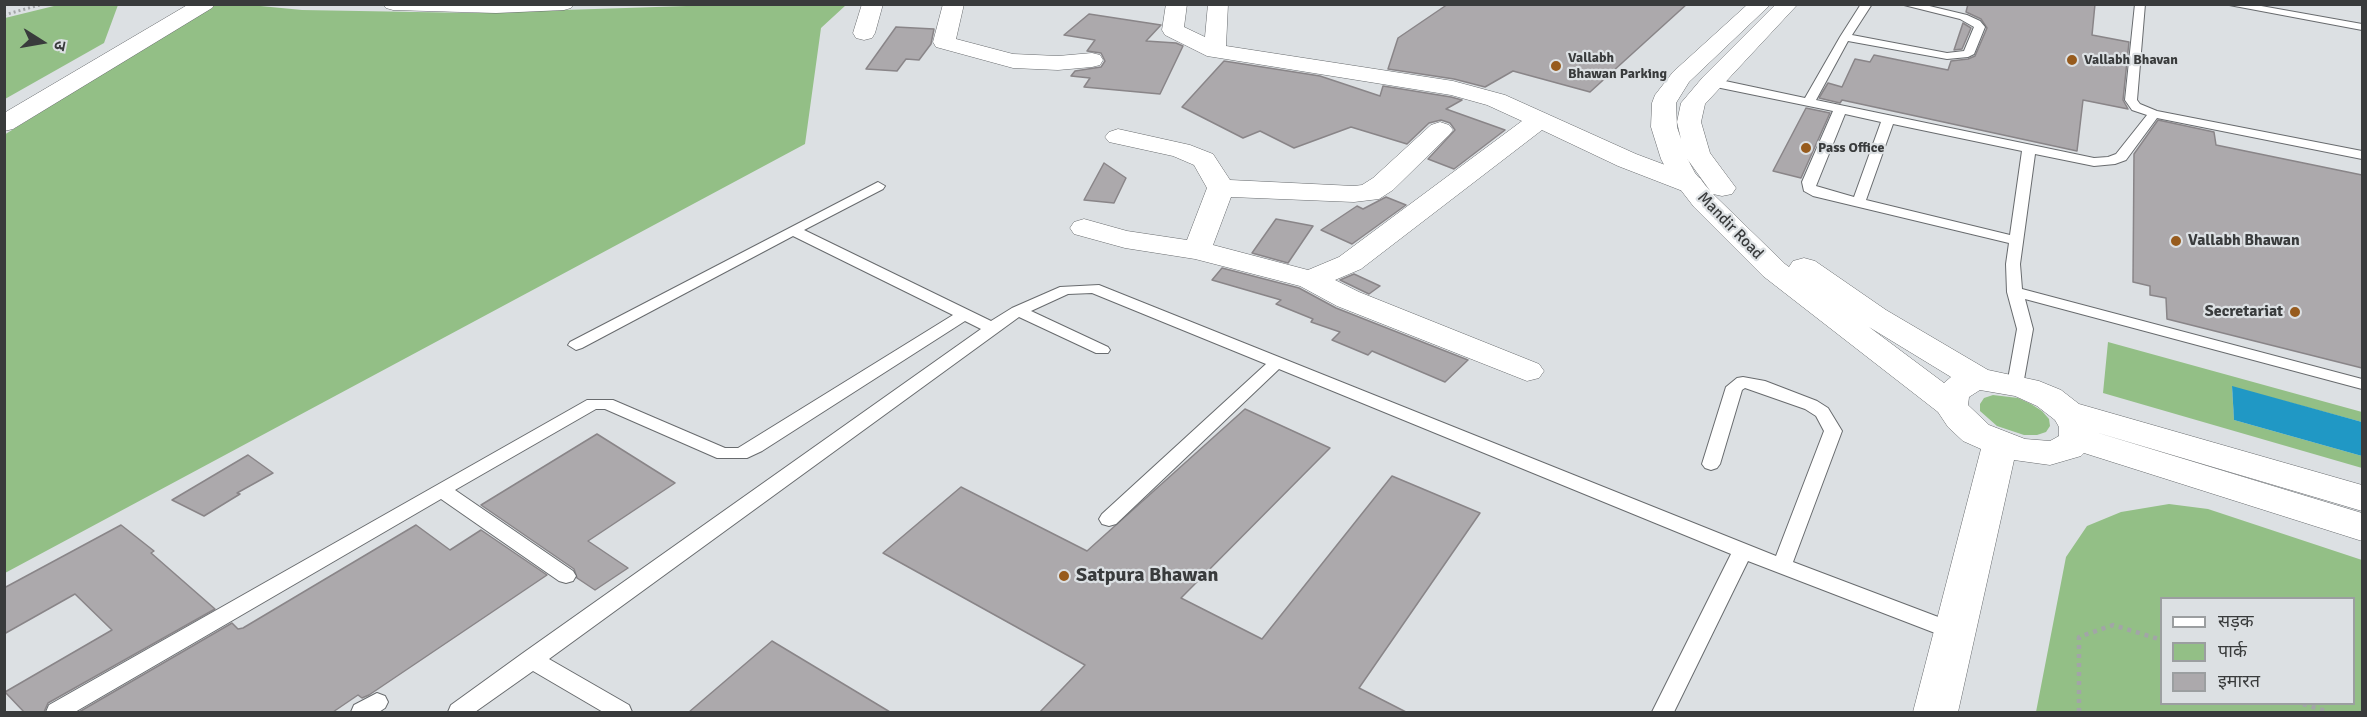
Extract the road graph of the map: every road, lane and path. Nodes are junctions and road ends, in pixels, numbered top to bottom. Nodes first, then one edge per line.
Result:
1 (43, 4) edge
2 (182, 4) edge
3 (205, 4) edge
4 (393, 4) edge
5 (564, 4) edge
6 (873, 4) edge
7 (954, 4) edge
8 (1177, 4) edge
9 (1218, 4) edge
10 (1761, 4) edge
11 (1788, 4) edge
12 (1868, 4) edge
13 (1905, 4) edge
14 (2140, 4) edge
15 (2229, 4) edge
16 (4, 15) edge
17 (2362, 27) edge
18 (864, 33) dead end
19 (1845, 37) junction
20 (1215, 51) junction
21 (1092, 60) dead end
22 (1711, 81) junction
23 (1808, 103) junction
24 (4, 110) edge
25 (1840, 110) junction
26 (2154, 114) junction
27 (1889, 118) junction
28 (1538, 121) junction
29 (4, 123) edge
30 (1440, 130) dead end
31 (1118, 137) dead end
32 (2029, 149) junction
33 (2362, 155) edge
34 (1690, 184) junction
35 (878, 186) dead end
36 (1221, 188) junction
37 (1859, 202) junction
38 (1084, 228) dead end
39 (794, 231) junction
40 (2014, 240) junction
41 (1197, 250) junction
42 (1311, 280) junction
43 (2015, 292) junction
44 (1018, 311) junction
45 (964, 315) junction
46 (992, 328) junction
47 (576, 345) dead end
48 (1102, 350) dead end
49 (1276, 363) junction
50 (1527, 371) dead end
51 (1980, 380) junction
52 (2362, 384) edge
53 (2015, 385) junction
54 (1951, 405) junction
55 (2072, 425) junction
56 (2000, 444) junction
57 (1711, 464) dead end
58 (441, 490) junction
59 (2362, 498) edge
60 (1109, 519) dead end
61 (2362, 527) edge
62 (1743, 551) junction
63 (1782, 566) junction
64 (566, 576) dead end
65 (1955, 632) junction
66 (2160, 639) edge
67 (531, 659) junction
68 (2306, 705) edge
69 (57, 712) edge
70 (459, 712) edge
71 (621, 712) edge
72 (1663, 712) edge
73 (1935, 712) edge
74 (2079, 712) edge
75 (2329, 712) edge

1 - 16 path
2 - 24 street
3 - 29 street
4 - 5 street
6 - 18 street
7 - 21 street
8 - 20 street
9 - 20 street
10 - 34 street, Mandir Road
11 - 22 street, Mandir Road
12 - 19 lane
13 - 19 lane
14 - 26 lane
15 - 17 lane
19 - 23 lane
20 - 28 street
22 - 23 lane
22 - 51 street, Mandir Road
23 - 25 lane
25 - 27 lane
25 - 37 lane
26 - 32 lane
26 - 33 lane
27 - 32 lane
27 - 37 lane
28 - 34 street
28 - 42 street
30 - 36 street
31 - 36 street
32 - 40 lane
34 - 54 street, Mandir Road
35 - 39 lane
36 - 41 street
37 - 40 lane
38 - 41 street
39 - 45 lane
39 - 47 lane
40 - 43 lane
41 - 42 street
42 - 50 street
43 - 52 lane
43 - 53 lane
44 - 46 lane
44 - 48 lane
44 - 49 lane
45 - 46 lane
45 - 58 lane
46 - 67 lane
49 - 60 lane
49 - 62 lane
51 - 53 street
51 - 54 street
53 - 55 street
54 - 56 street, Mandir Road
55 - 56 street, Mandir Road
55 - 59 street
55 - 61 street
56 - 65 street
57 - 63 lane
58 - 64 lane
58 - 69 lane
62 - 63 lane
62 - 72 lane
63 - 65 lane
65 - 73 street
66 - 74 path
67 - 70 lane
67 - 71 lane
68 - 75 path

